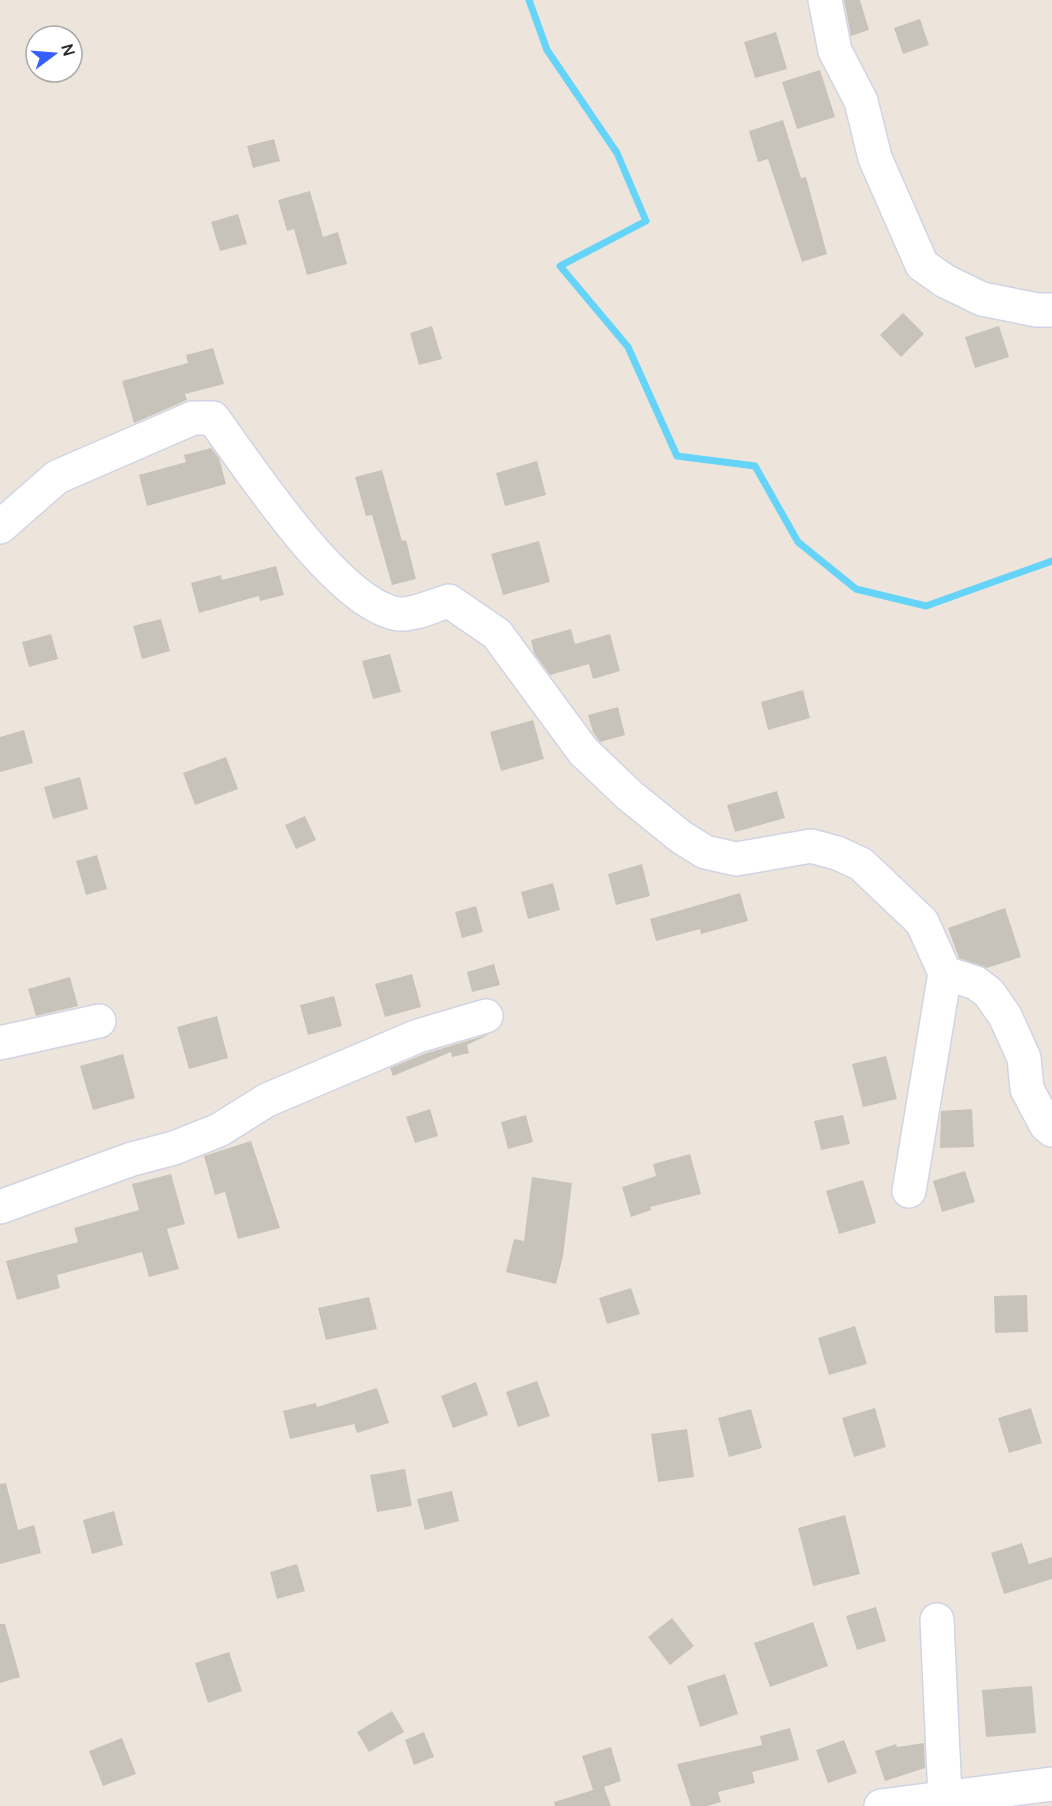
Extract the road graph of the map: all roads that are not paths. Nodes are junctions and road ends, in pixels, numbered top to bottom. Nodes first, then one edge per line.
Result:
1 (825, 0) edge
2 (1052, 310) edge
3 (0, 527) edge
4 (945, 974) junction
5 (486, 1016) dead end
6 (99, 1021) dead end
7 (0, 1043) edge
8 (1052, 1130) edge
9 (909, 1191) dead end
10 (0, 1207) edge
11 (937, 1620) dead end
12 (1052, 1784) edge
13 (945, 1797) junction
14 (881, 1806) edge

1 - 2 street
3 - 4 street
4 - 8 street
4 - 9 street
5 - 10 street
6 - 7 street
11 - 13 street
12 - 13 street
13 - 14 street

